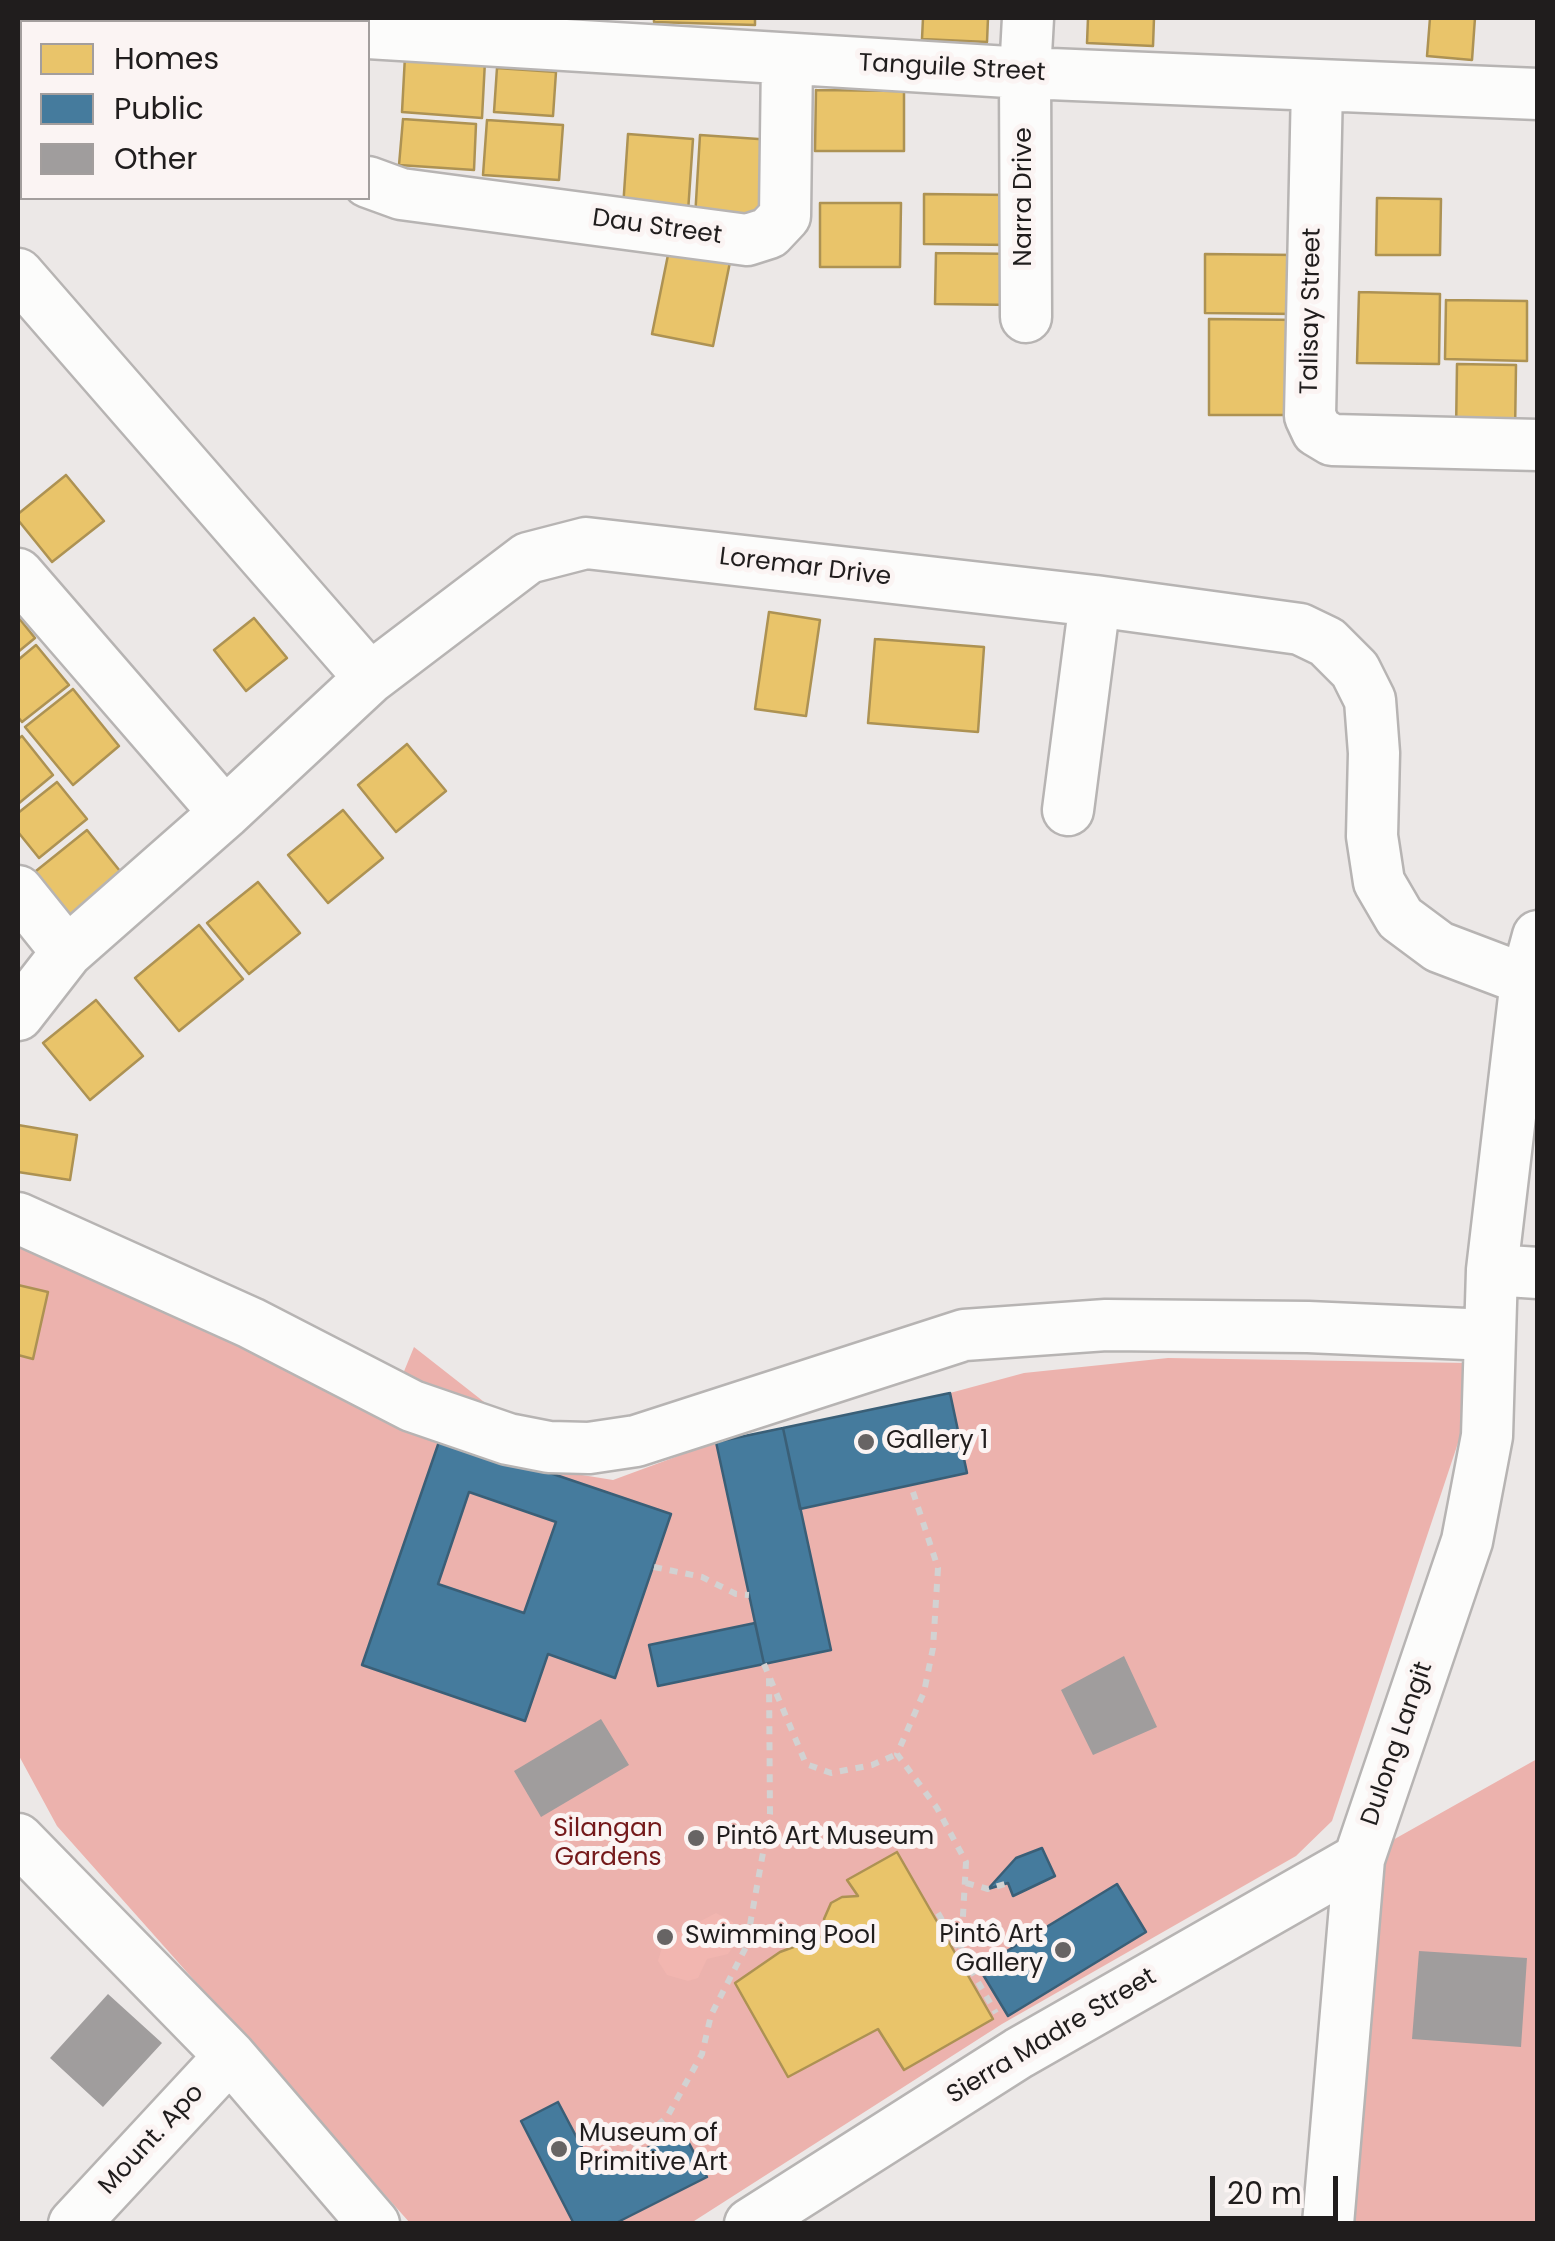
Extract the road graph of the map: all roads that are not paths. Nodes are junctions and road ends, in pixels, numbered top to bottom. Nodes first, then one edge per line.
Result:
1 (1028, 18) edge
2 (370, 33) edge
3 (787, 59) junction
4 (1025, 74) junction
5 (1316, 86) junction
6 (1538, 94) edge
7 (370, 183) edge
8 (18, 274) edge
9 (1026, 317) dead end
10 (1538, 445) edge
11 (18, 574) edge
12 (1094, 601) junction
13 (370, 678) junction
14 (1068, 810) dead end
15 (225, 813) junction
16 (18, 891) edge
17 (67, 952) junction
18 (1532, 958) edge
19 (18, 1015) edge
20 (18, 1218) edge
21 (1515, 1271) edge
22 (1489, 1335) junction
23 (18, 1839) edge
24 (1358, 1859) junction
25 (230, 2056) junction
26 (767, 2218) edge
27 (74, 2224) edge
28 (374, 2224) edge
29 (1328, 2224) edge

1 - 4 street, Narra Drive
2 - 3 street, Tanguile Street
3 - 4 street, Tanguile Street
3 - 7 street, Dau Street
4 - 5 street, Tanguile Street
4 - 9 street, Narra Drive
5 - 6 street, Tanguile Street
5 - 10 street, Talisay Street
8 - 13 street
11 - 15 street
12 - 13 street, Loremar Drive
12 - 14 street
12 - 18 street, Loremar Drive
13 - 15 street, Loremar Drive
15 - 17 street, Loremar Drive
16 - 17 street
17 - 19 street, Loremar Drive
18 - 21 street, Dulong Langit
20 - 22 street
21 - 22 street, Dulong Langit
22 - 24 street, Dulong Langit
23 - 25 street
24 - 26 street, Sierra Madre Street
24 - 29 street, Dulong Langit
25 - 27 street, Mount. Apo
25 - 28 street

